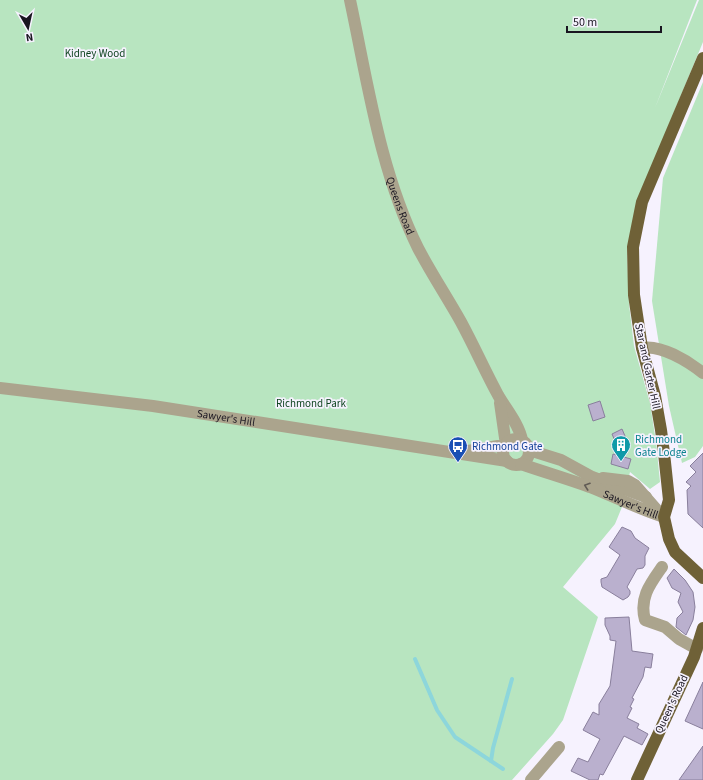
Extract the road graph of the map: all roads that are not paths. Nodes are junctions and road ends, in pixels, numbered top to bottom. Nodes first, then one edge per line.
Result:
1 (350, 0) edge
2 (703, 58) edge
3 (642, 348) junction
4 (703, 373) edge
5 (0, 388) edge
6 (498, 394) junction
7 (522, 440) junction
8 (507, 444) junction
9 (529, 450) junction
10 (451, 453) junction
11 (507, 461) junction
12 (520, 464) junction
13 (664, 517) junction
14 (662, 567) dead end
15 (703, 578) edge
16 (703, 628) edge
17 (699, 646) edge
18 (559, 746) dead end
19 (532, 780) edge
20 (637, 780) edge

1 - 6 street, Queens Road
2 - 3 main road, Star and Garter Hill
3 - 4 street
3 - 13 main road, Star and Garter Hill
5 - 10 street, Sawyer's Hill
6 - 7 street, Queens Road
6 - 8 street, Queens Road
7 - 8 street
7 - 9 street
8 - 10 street, Sawyer's Hill
8 - 11 street
9 - 12 street
9 - 13 street, Sawyer's Hill
10 - 11 street, Sawyer's Hill
11 - 12 street
13 -> 12 street, Sawyer's Hill
13 - 15 main road
14 - 17 street
16 - 17 main road, Queen's Road
17 - 20 main road, Queen's Road
18 - 19 street

